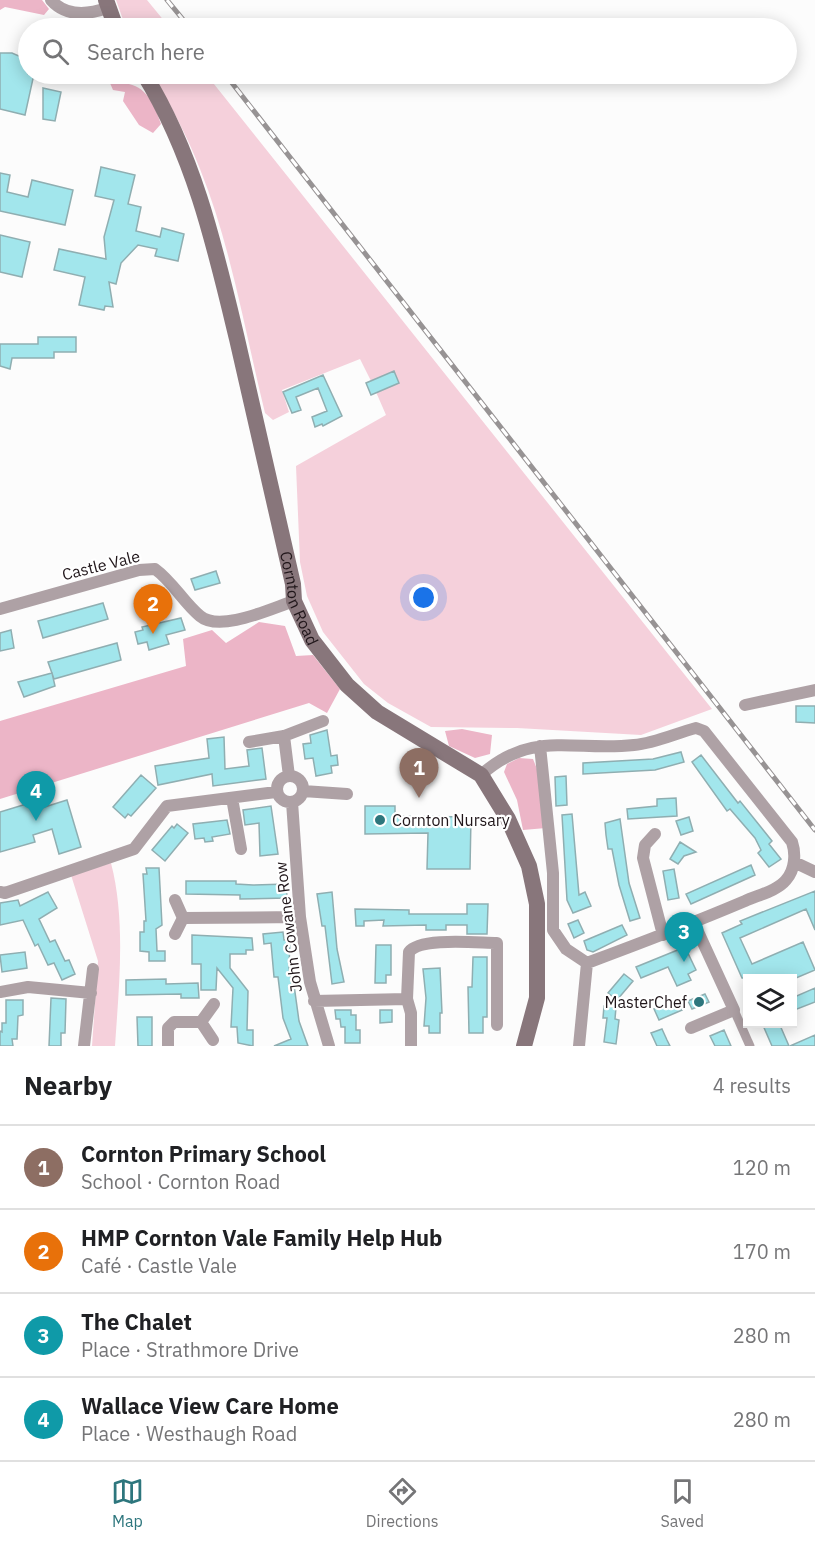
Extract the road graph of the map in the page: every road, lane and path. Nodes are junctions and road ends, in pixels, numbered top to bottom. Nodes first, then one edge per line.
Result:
1 (51, 0) edge
2 (106, 4) edge
3 (112, 18) edge
4 (149, 84) edge
5 (294, 600) junction
6 (0, 609) edge
7 (815, 690) edge
8 (745, 705) dead end
9 (323, 721) dead end
10 (284, 736) junction
11 (249, 742) dead end
12 (540, 746) junction
13 (481, 775) junction
14 (289, 776) junction
15 (303, 790) junction
16 (276, 792) junction
17 (347, 794) dead end
18 (232, 798) junction
19 (292, 802) junction
20 (655, 834) dead end
21 (241, 849) dead end
22 (794, 862) junction
23 (815, 872) edge
24 (0, 892) edge
25 (175, 900) dead end
26 (300, 917) junction
27 (183, 918) junction
28 (694, 923) junction
29 (175, 934) dead end
30 (663, 935) junction
31 (587, 963) junction
32 (93, 969) dead end
33 (0, 992) edge
34 (91, 993) junction
35 (407, 999) junction
36 (314, 1001) junction
37 (214, 1004) dead end
38 (734, 1010) junction
39 (201, 1022) junction
40 (497, 1025) dead end
41 (691, 1028) dead end
42 (213, 1040) dead end
43 (84, 1046) edge
44 (168, 1046) edge
45 (328, 1046) edge
46 (411, 1046) edge
47 (524, 1046) edge
48 (579, 1046) edge
49 (750, 1046) edge

1 - 2 street
2 - 3 main road
4 - 5 main road, Cornton Road
5 - 6 street, Castle Vale
5 - 13 main road, Cornton Road
7 - 8 street
9 - 10 street
10 - 11 street
10 - 14 street
12 - 13 street
12 - 22 street
12 - 31 street
13 - 47 main road, Cornton Road
14 - 15 street
14 - 16 street
15 - 17 street
15 - 19 street
16 - 18 street
16 - 19 street
18 - 21 street
18 - 24 street
19 - 26 street, John Cowane Row
20 - 30 street
22 - 23 street
22 - 28 street
25 - 27 street
26 - 27 street
26 - 36 street, John Cowane Row
27 - 29 street
28 - 30 street
28 - 38 street
30 - 31 street
31 - 48 street
32 - 34 street
33 - 34 street
34 - 43 street
35 - 36 street
35 - 40 street
35 - 46 street
36 - 45 street, John Cowane Row
37 - 39 street
38 - 41 street
38 - 49 street
39 - 42 street
39 - 44 street

